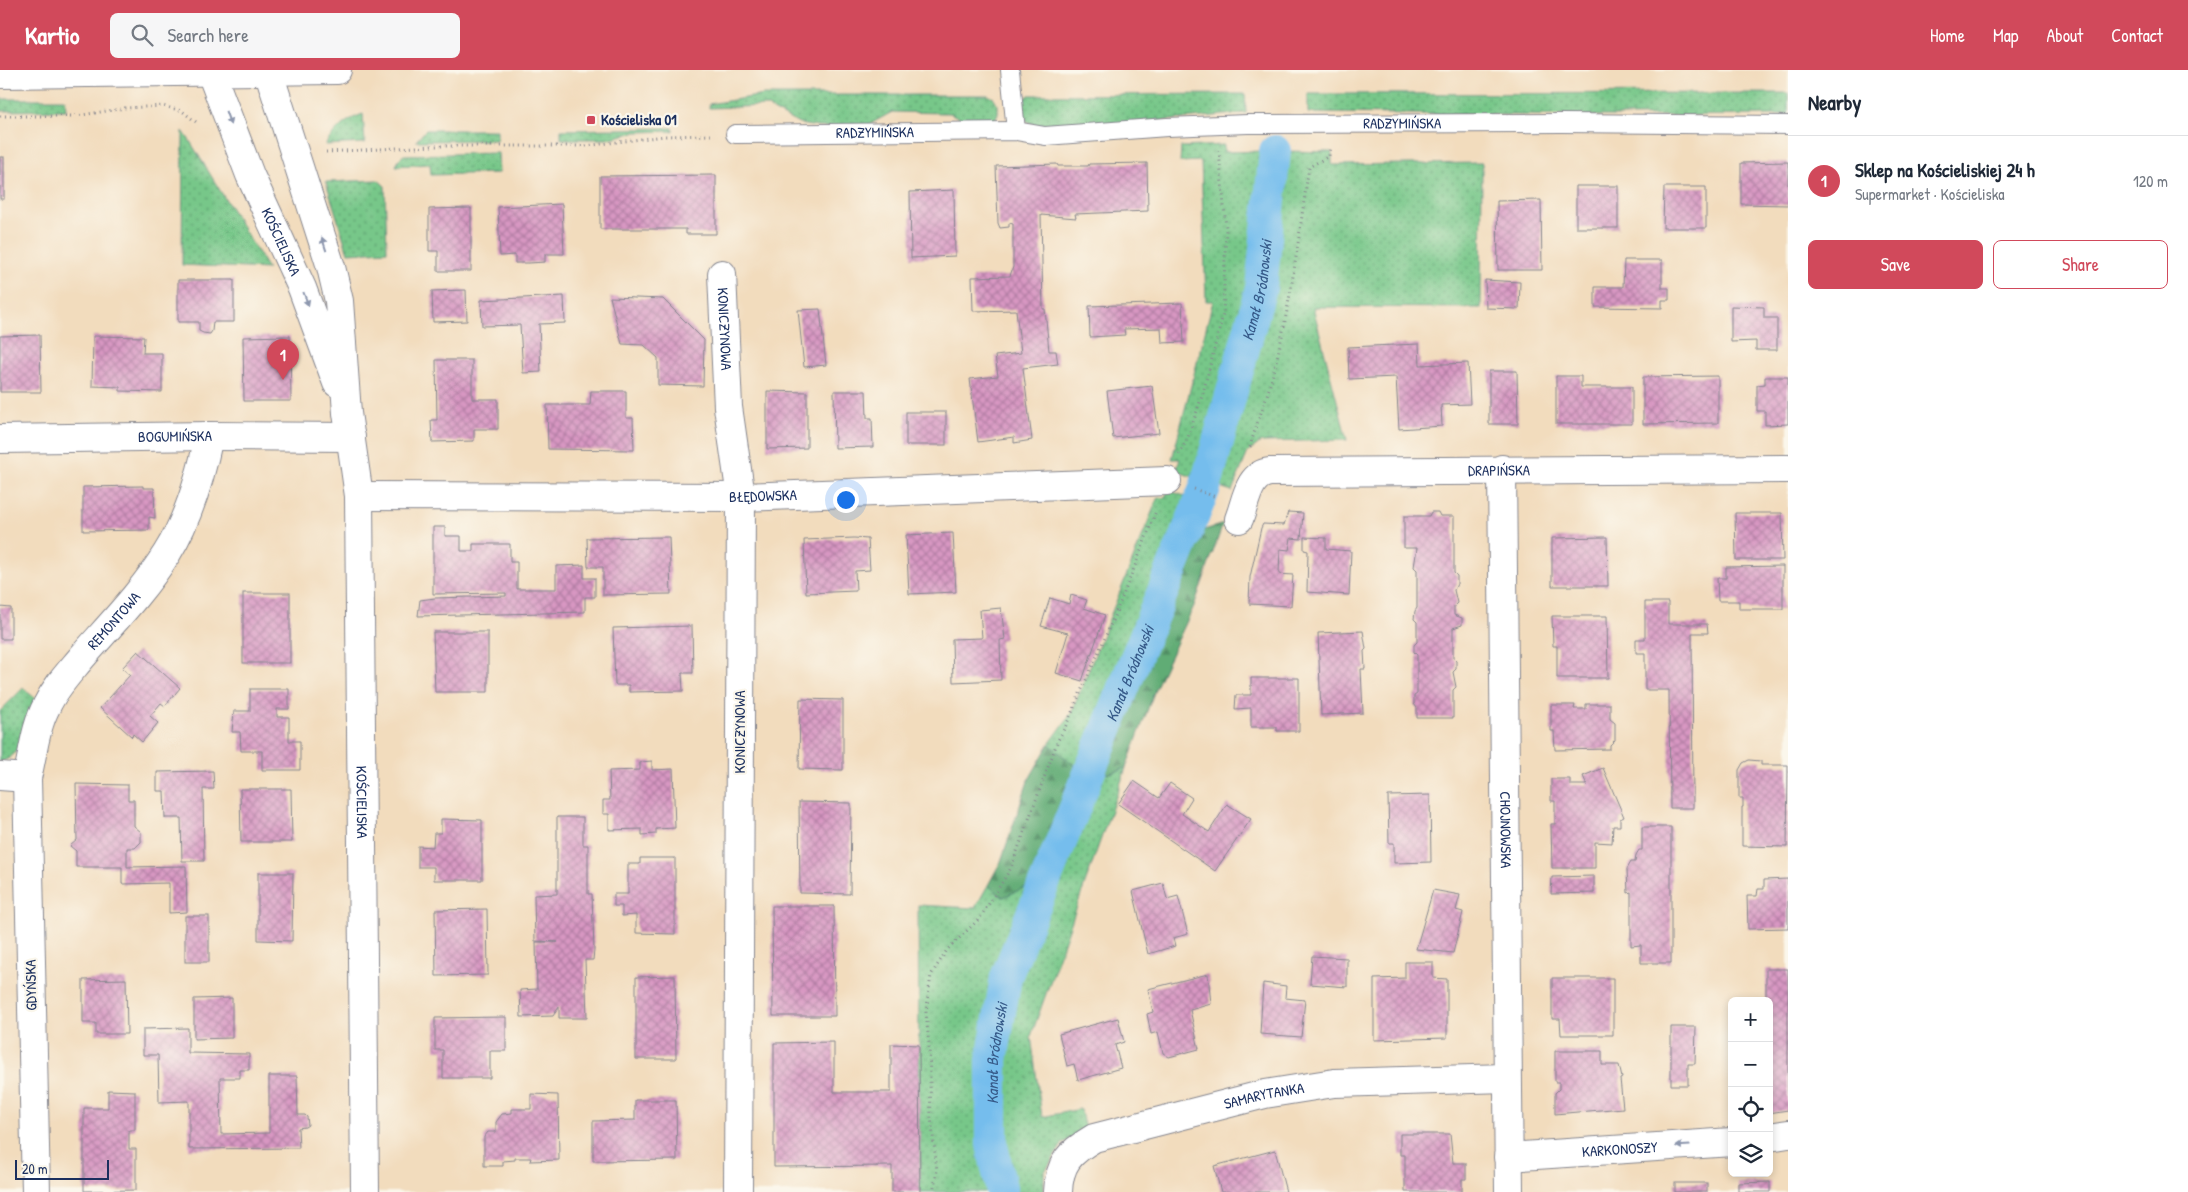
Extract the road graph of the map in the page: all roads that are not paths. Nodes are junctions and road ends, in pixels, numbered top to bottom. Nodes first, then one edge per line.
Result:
1 (337, 70) edge
2 (1010, 70) edge
3 (211, 71) edge
4 (268, 71) edge
5 (0, 74) edge
6 (1788, 125) edge
7 (1016, 131) junction
8 (735, 134) road end
9 (722, 274) dead end
10 (349, 425) junction
11 (210, 436) junction
12 (0, 439) edge
13 (1502, 469) junction
14 (1788, 469) edge
15 (1172, 490) road end
16 (359, 496) junction
17 (741, 497) junction
18 (1239, 519) dead end
19 (0, 776) edge
20 (27, 778) junction
21 (1507, 1078) junction
22 (1788, 1134) edge
23 (1773, 1136) edge
24 (1728, 1142) edge
25 (1508, 1156) junction
26 (36, 1192) edge
27 (365, 1192) edge
28 (738, 1192) edge
29 (1058, 1192) edge
30 (1508, 1192) edge

1 - 4 street
2 - 7 lane
3 - 4 street
3 - 5 street
3 -> 10 street, KOŚCIELISKA
10 -> 4 street, KOŚCIELISKA
6 - 7 lane, RADZYMIŃSKA
7 - 8 lane, RADZYMIŃSKA
9 - 17 street, KONICZYNOWA
10 - 11 street, BOGUMIŃSKA
10 - 16 street, KOŚCIELISKA
11 - 12 street, BOGUMIŃSKA
11 - 20 street, REMONTOWA
13 - 14 street, DRAPIŃSKA
13 - 18 street, DRAPIŃSKA
13 - 21 street, CHOJNOWSKA
15 - 17 street, BŁĘDOWSKA
16 - 17 street, BŁĘDOWSKA
16 - 27 street, KOŚCIELISKA
17 - 28 street, KONICZYNOWA
19 - 20 street
20 - 26 street, GDYŃSKA
21 - 25 street, CHOJNOWSKA
21 - 29 street, SAMARYTANKA
22 - 23 street
24 -> 25 street, KARKONOSZY
25 - 30 street, CHOJNOWSKA

